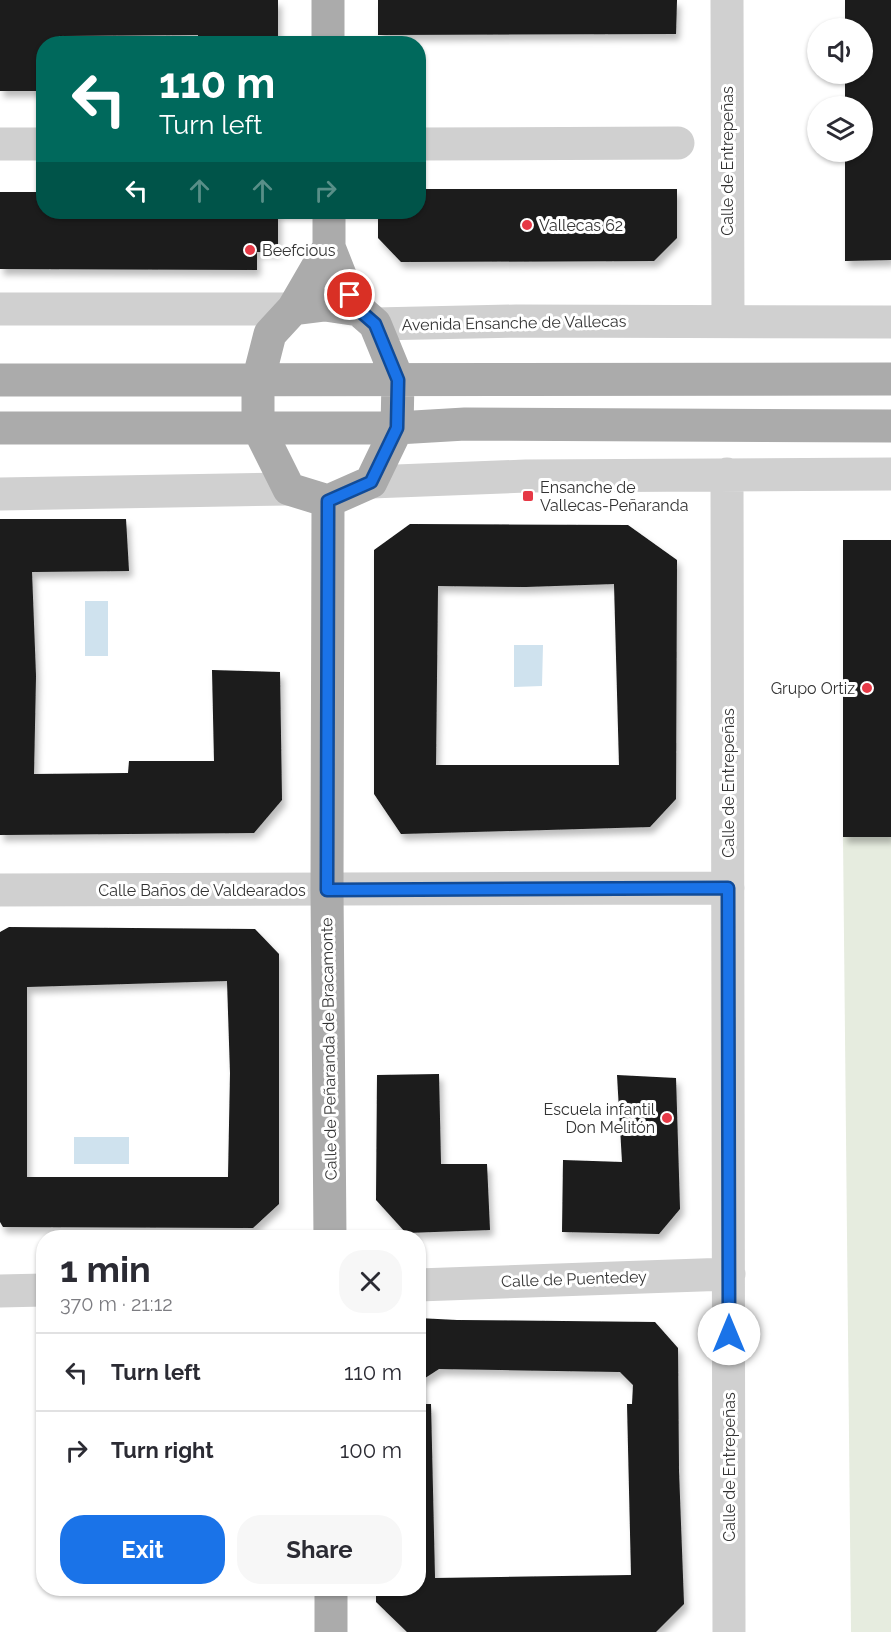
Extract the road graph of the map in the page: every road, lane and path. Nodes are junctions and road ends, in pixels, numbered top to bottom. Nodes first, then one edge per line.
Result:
1 (328, 0) edge
2 (727, 0) edge
3 (328, 36) edge
4 (678, 143) dead end
5 (0, 144) edge
6 (36, 144) edge
7 (426, 144) edge
8 (329, 219) edge
9 (329, 247) junction
10 (0, 309) edge
11 (293, 309) junction
12 (367, 317) junction
13 (728, 321) junction
14 (891, 322) edge
15 (891, 379) edge
16 (0, 380) edge
17 (398, 380) junction
18 (258, 381) junction
19 (891, 426) edge
20 (258, 427) junction
21 (0, 428) edge
22 (397, 428) junction
23 (727, 474) junction
24 (891, 474) edge
25 (371, 482) junction
26 (289, 489) junction
27 (0, 494) edge
28 (328, 501) junction
29 (728, 888) junction
30 (0, 890) edge
31 (327, 890) junction
32 (330, 1230) edge
33 (729, 1274) junction
34 (426, 1285) edge
35 (36, 1290) edge
36 (0, 1291) edge
37 (331, 1596) edge
38 (331, 1632) edge
39 (729, 1632) edge

1 - 3 main road
2 - 13 street, Calle de Entrepeñas
4 - 7 street
5 - 6 street
8 - 9 main road
9 - 11 main road
9 - 12 main road
10 - 11 street, Avenida Ensanche de Vallecas
11 - 12 main road, Avenida Ensanche de Vallecas
11 - 18 main road
12 - 13 street, Avenida Ensanche de Vallecas
12 - 17 main road
13 - 14 street, Avenida Ensanche de Vallecas
15 - 17 main road
16 - 18 main road
17 - 18 main road
17 - 22 main road
18 - 20 main road
19 - 22 main road
20 - 21 main road
20 - 22 main road
20 - 26 main road
22 - 25 main road
23 - 24 street
23 - 25 street
23 - 29 street, Calle de Entrepeñas
25 - 28 main road
26 - 27 street
26 - 28 main road
28 - 31 main road, Calle de Peñaranda de Bracamonte
29 - 31 street, Calle Baños de Valdearados
29 - 33 street, Calle de Entrepeñas
30 - 31 street, Calle Baños de Valdearados
31 - 32 main road, Calle de Peñaranda de Bracamonte
33 - 34 street, Calle de Puentedey
33 - 39 street, Calle de Entrepeñas
35 - 36 street
37 - 38 main road

